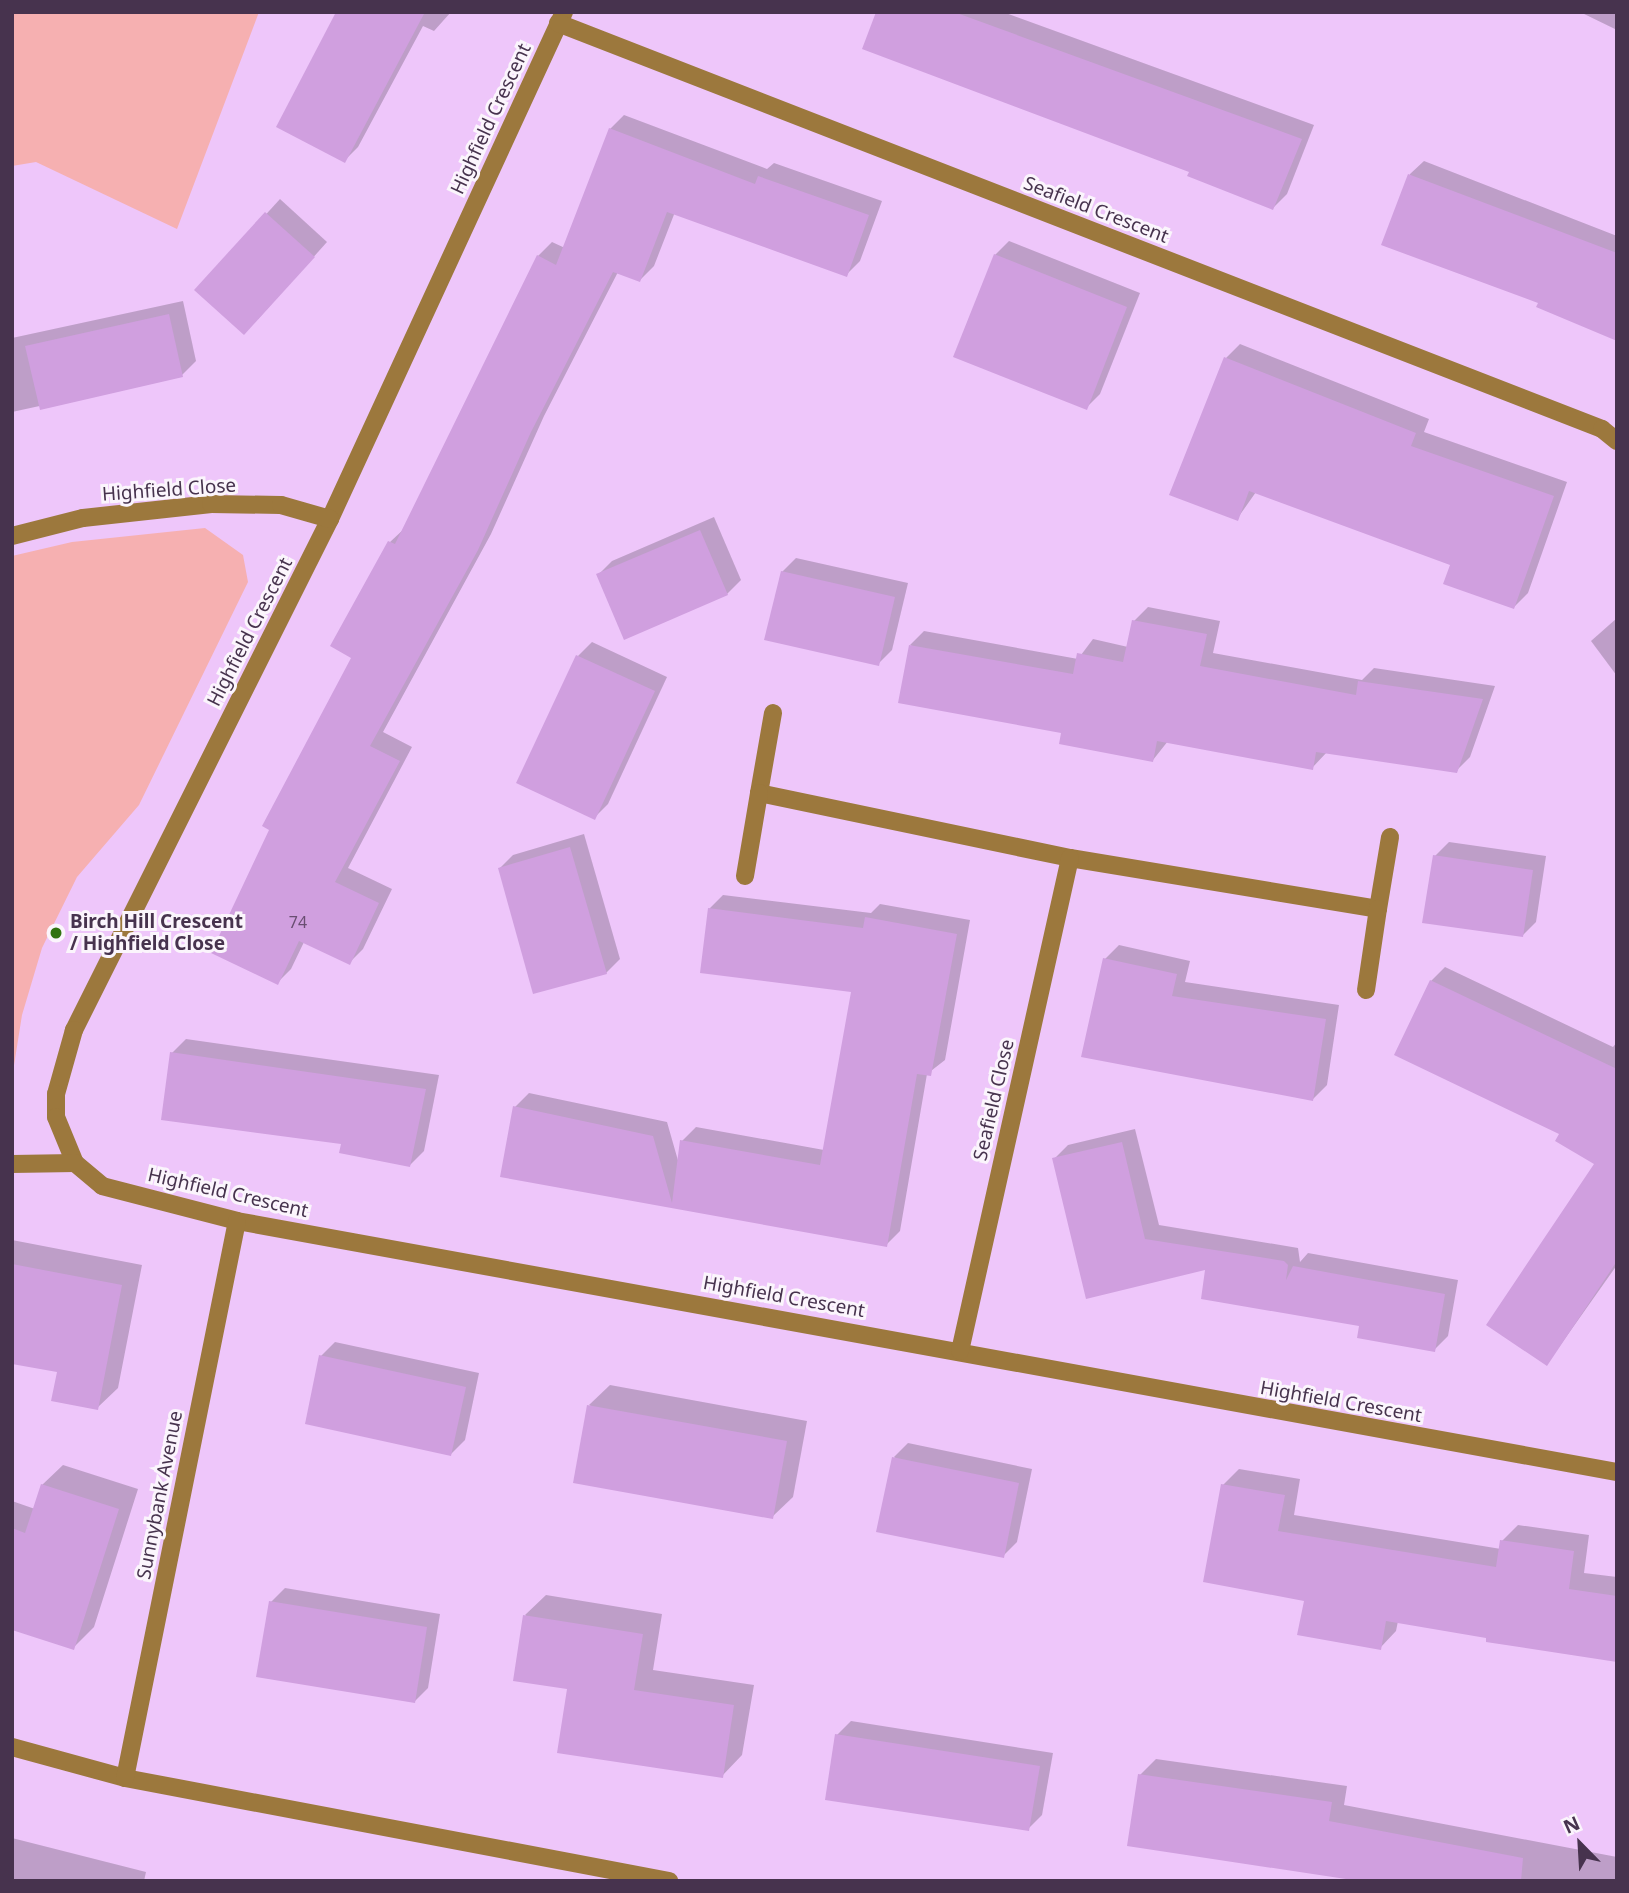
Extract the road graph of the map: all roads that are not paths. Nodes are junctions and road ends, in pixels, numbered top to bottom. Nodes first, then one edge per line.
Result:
1 (561, 18) edge
2 (1617, 440) edge
3 (330, 519) junction
4 (12, 536) edge
5 (773, 713) dead end
6 (759, 793) junction
7 (1390, 837) dead end
8 (1070, 858) junction
9 (745, 876) dead end
10 (1378, 909) junction
11 (1366, 990) dead end
12 (75, 1163) junction
13 (12, 1164) edge
14 (237, 1221) junction
15 (960, 1351) junction
16 (1617, 1472) edge
17 (12, 1747) edge
18 (125, 1777) junction
19 (670, 1881) edge

1 - 2 street, Seafield Crescent
1 - 3 street, Highfield Crescent
3 - 4 street, Highfield Close
3 - 12 street, Highfield Crescent
5 - 6 street
6 - 8 street
6 - 9 street
7 - 10 street
8 - 10 street
8 - 15 street, Seafield Close
10 - 11 street
12 - 13 street
12 - 14 street, Highfield Crescent
14 - 15 street, Highfield Crescent
14 - 18 street, Sunnybank Avenue
15 - 16 street, Highfield Crescent
17 - 18 street
18 - 19 street

